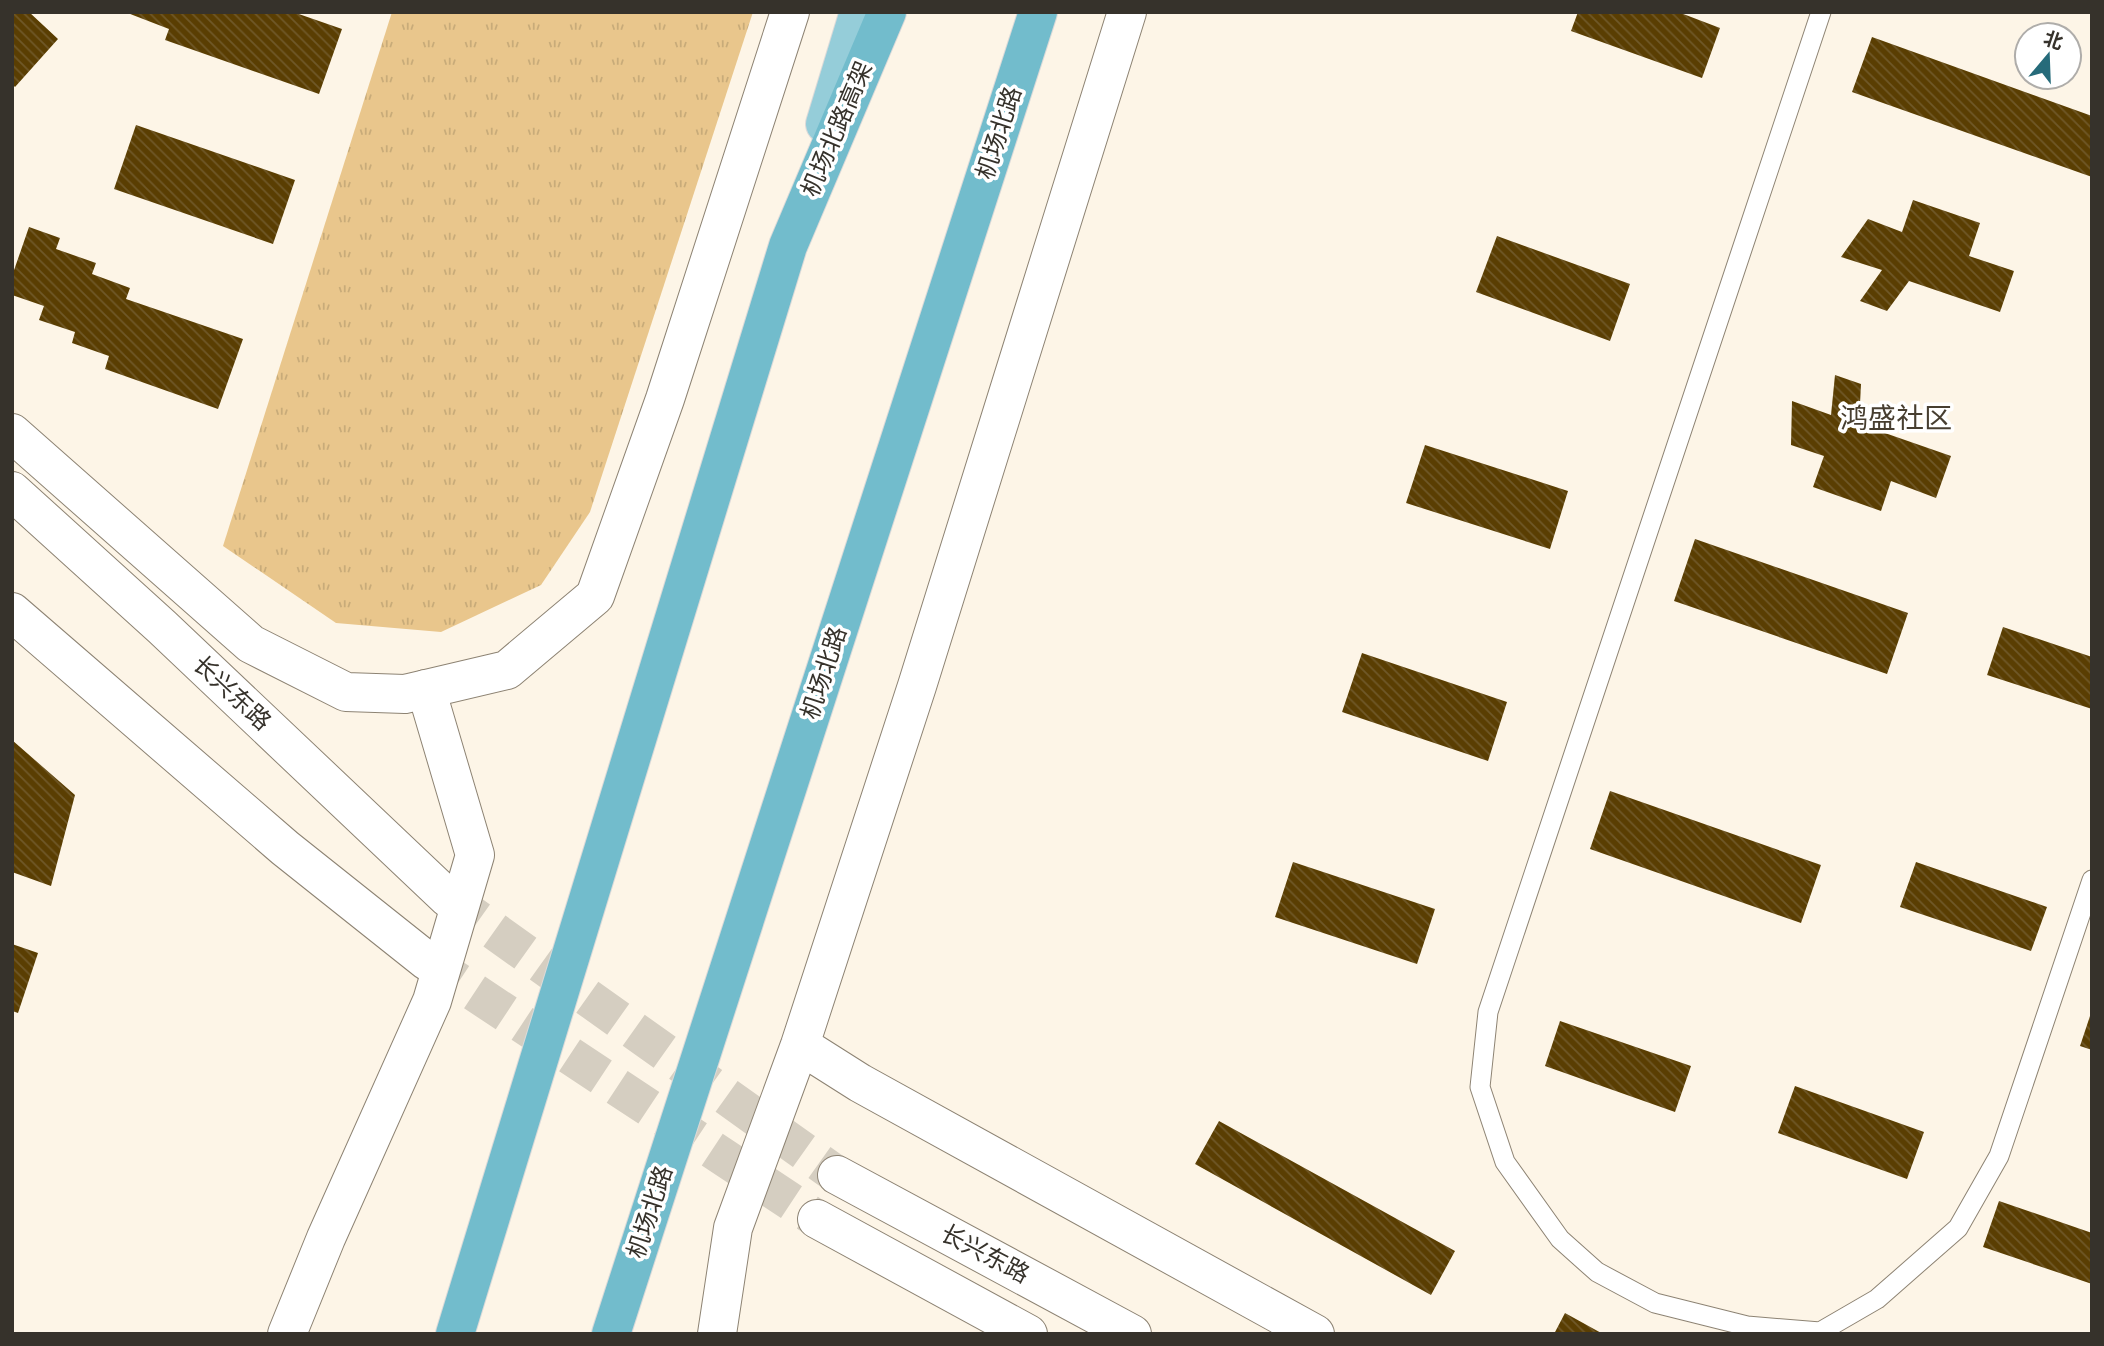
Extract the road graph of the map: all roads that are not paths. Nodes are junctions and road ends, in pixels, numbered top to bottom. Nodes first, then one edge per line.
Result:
1 (790, 12) edge
2 (859, 12) edge
3 (887, 12) edge
4 (1038, 12) edge
5 (1127, 12) edge
6 (1821, 12) edge
7 (788, 246) junction
8 (12, 433) edge
9 (12, 491) edge
10 (12, 612) edge
11 (426, 690) junction
12 (2092, 880) edge
13 (448, 898) tunnel mouth
14 (427, 961) tunnel mouth
15 (800, 1045) junction
16 (837, 1175) tunnel mouth
17 (499, 1195) junction
18 (817, 1219) tunnel mouth
19 (287, 1334) edge
20 (426, 1334) edge
21 (455, 1334) edge
22 (611, 1334) edge
23 (717, 1334) edge
24 (1028, 1334) edge
25 (1132, 1334) edge
26 (1315, 1334) edge

1 - 11 main road
2 - 7 main road
3 - 7 highway, 机场北路高架
4 - 22 highway, 机场北路
5 - 15 main road
6 - 12 lane
7 - 17 highway
8 - 11 main road
9 - 13 main road, 长兴东路
10 - 14 main road
11 - 19 main road
15 - 23 main road
15 - 26 main road
16 - 25 main road, 长兴东路
17 - 20 highway
17 - 21 highway
18 - 24 main road, 长兴东路

